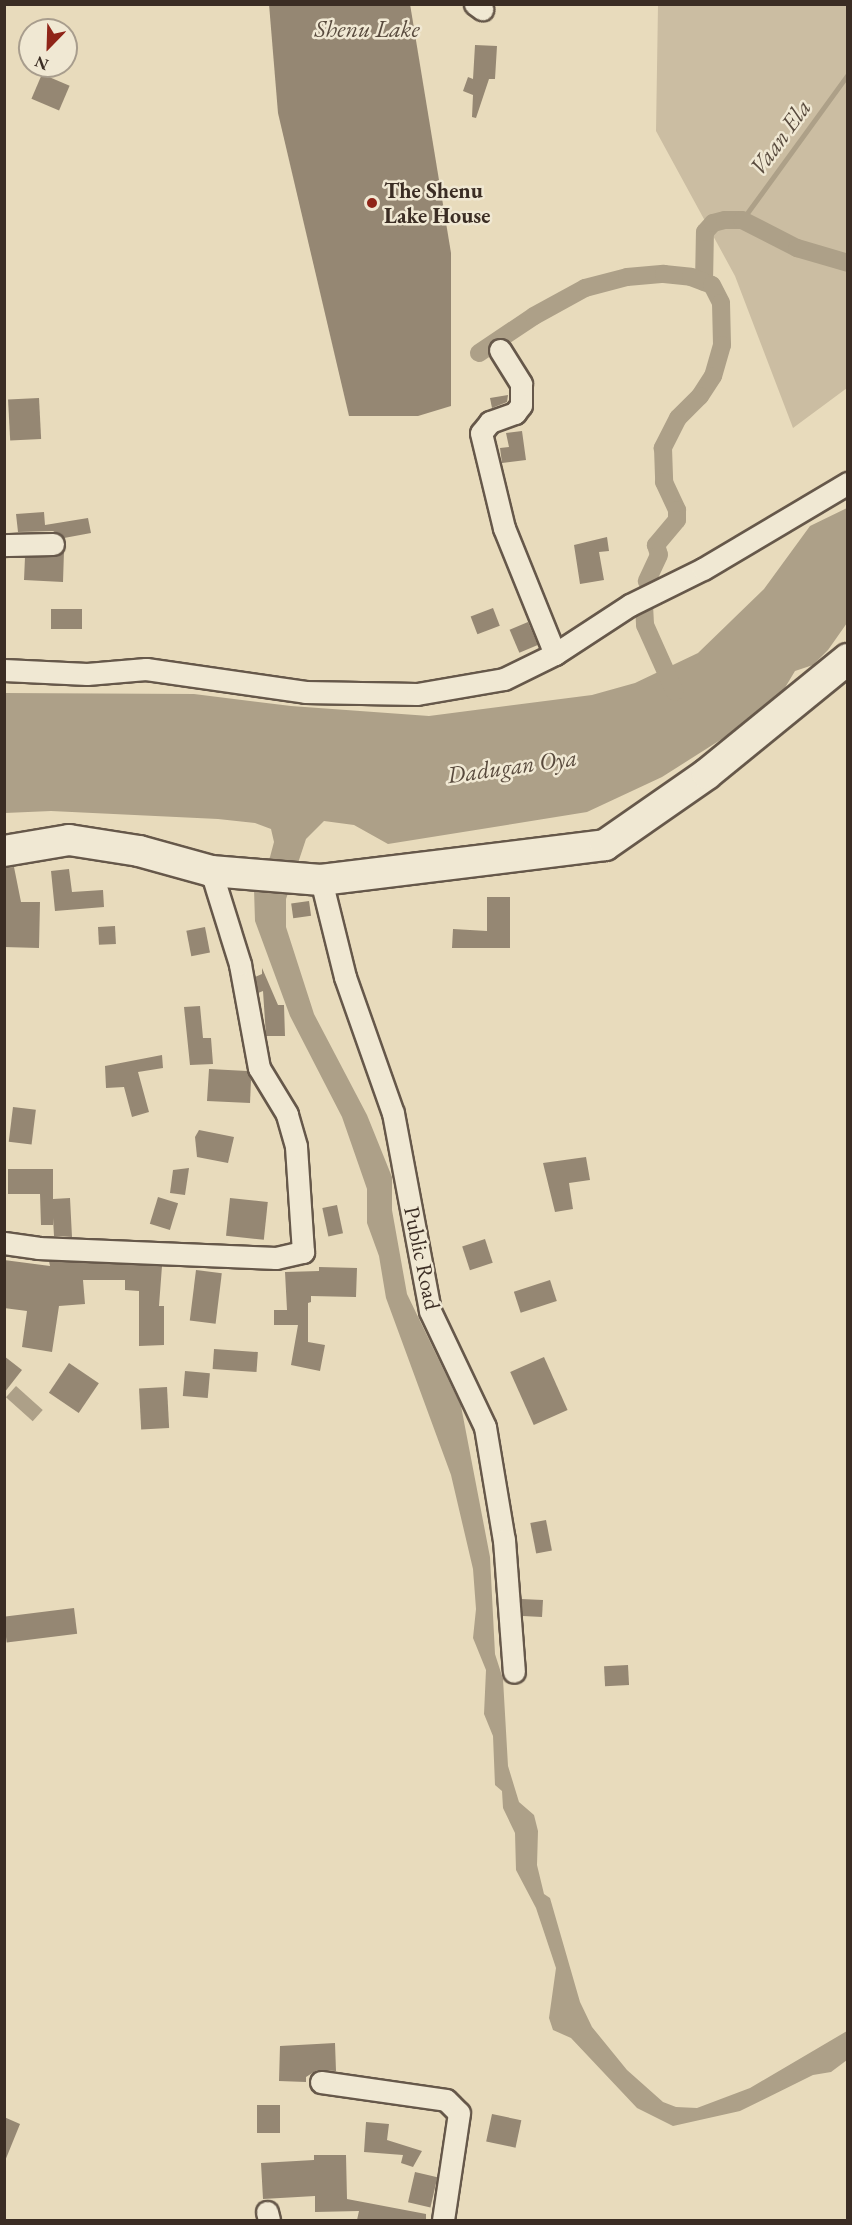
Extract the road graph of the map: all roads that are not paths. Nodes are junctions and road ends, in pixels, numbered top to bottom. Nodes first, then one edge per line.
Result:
1 (500, 350) dead end
2 (848, 483) edge
3 (52, 544) dead end
4 (4, 545) edge
5 (555, 654) junction
6 (848, 658) edge
7 (4, 670) edge
8 (4, 851) edge
9 (225, 872) junction
10 (311, 879) junction
11 (4, 1243) edge
12 (514, 1672) dead end
13 (321, 2082) dead end
14 (443, 2220) edge

1 - 5 street
2 - 5 street
3 - 4 street
5 - 7 street
6 - 10 street
8 - 9 street
9 - 10 street
9 - 11 street
10 - 12 street, Public Road
13 - 14 street

